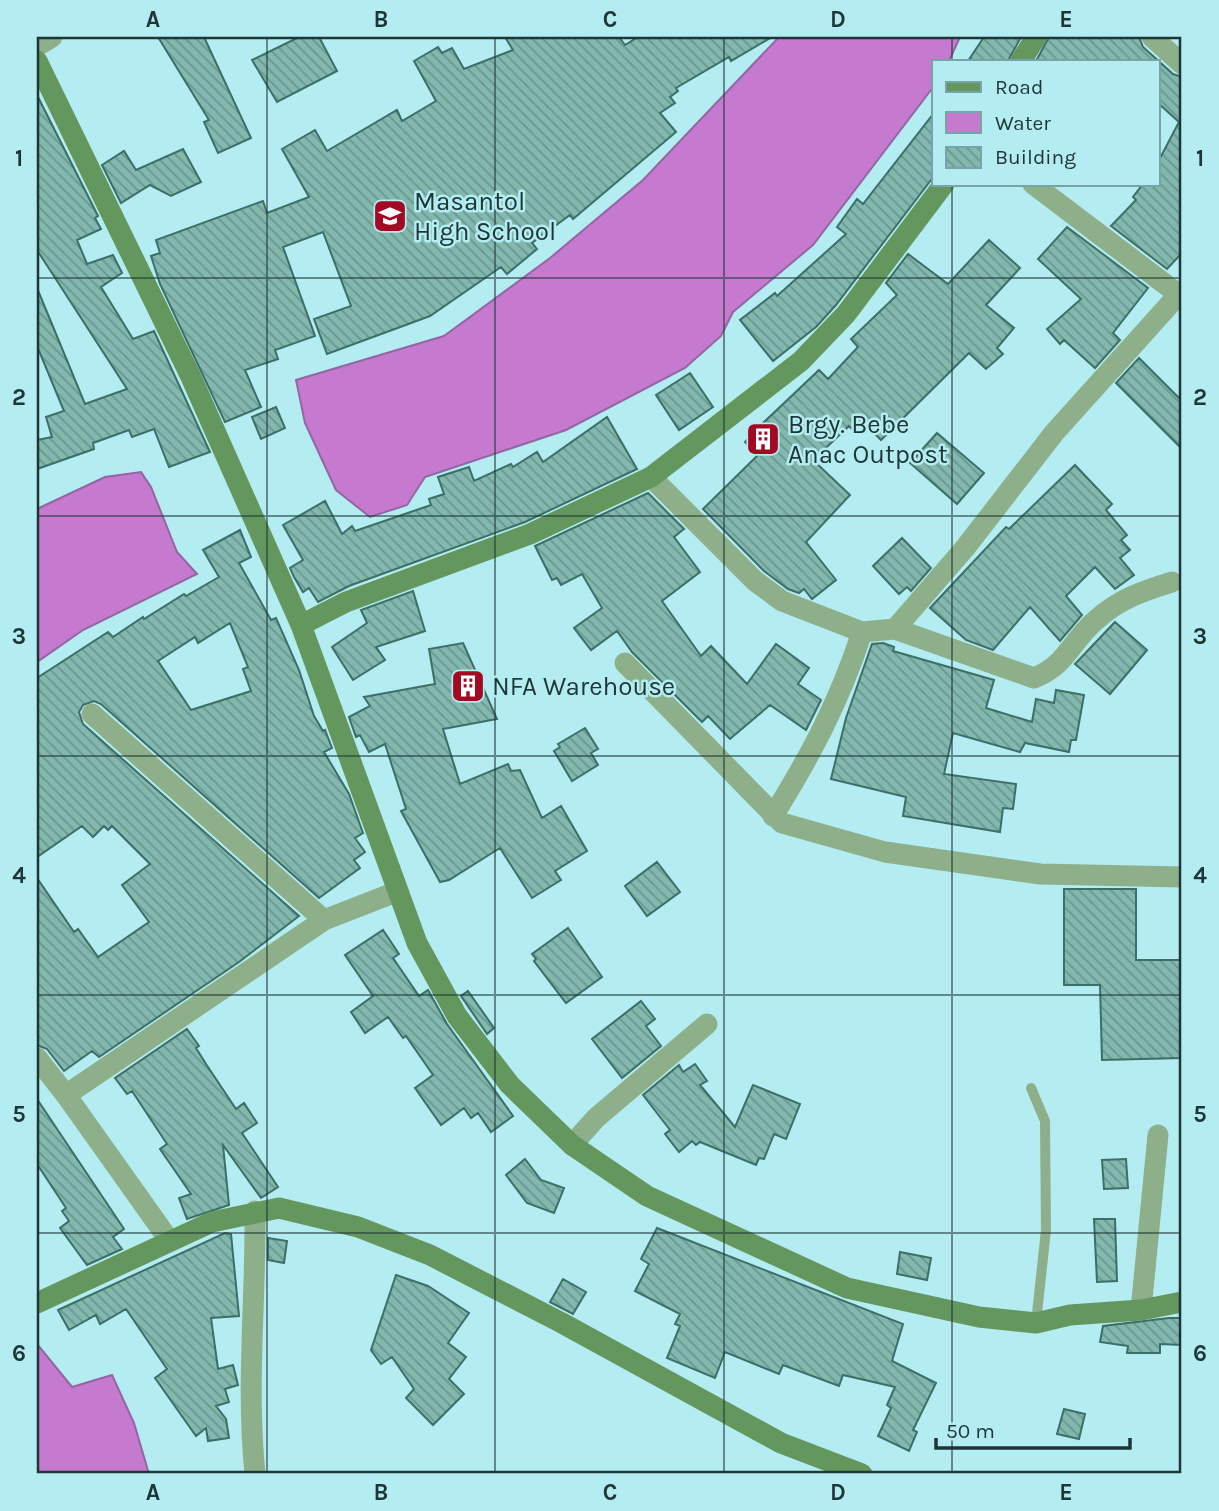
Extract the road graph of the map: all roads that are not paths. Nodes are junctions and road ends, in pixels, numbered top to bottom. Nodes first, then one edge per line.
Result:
1 (52, 37) edge
2 (1037, 37) edge
3 (1152, 37) edge
4 (37, 46) edge
5 (1022, 60) edge
6 (37, 61) edge
7 (1182, 64) edge
8 (942, 186) edge
9 (1036, 186) edge
10 (1181, 296) edge
11 (651, 477) junction
12 (1172, 582) dead end
13 (301, 625) junction
14 (895, 629) junction
15 (862, 632) junction
16 (625, 663) dead end
17 (92, 714) dead end
18 (773, 816) junction
19 (1182, 877) edge
20 (396, 892) junction
21 (324, 920) junction
22 (707, 1024) dead end
23 (37, 1058) edge
24 (1031, 1088) dead end
25 (66, 1095) junction
26 (1158, 1135) dead end
27 (572, 1145) junction
28 (256, 1211) junction
29 (169, 1240) junction
30 (1182, 1302) edge
31 (37, 1303) edge
32 (1141, 1310) junction
33 (1036, 1323) junction
34 (255, 1474) edge
35 (862, 1474) edge

1 - 4 street
2 - 5 main road
3 - 7 street
6 - 13 main road
8 - 11 main road
9 - 10 street
10 - 14 street
11 - 13 main road
11 - 15 street
12 - 14 street
13 - 20 main road
14 - 15 street
15 - 18 street
16 - 18 street
17 - 21 street
18 - 19 street
20 - 21 street
20 - 27 main road
21 - 25 street
22 - 27 street
23 - 25 street
24 - 33 lane
25 - 29 street
26 - 32 street
27 - 33 main road
28 - 29 main road
28 - 34 street
28 - 35 main road
29 - 31 main road
30 - 32 main road
32 - 33 main road

